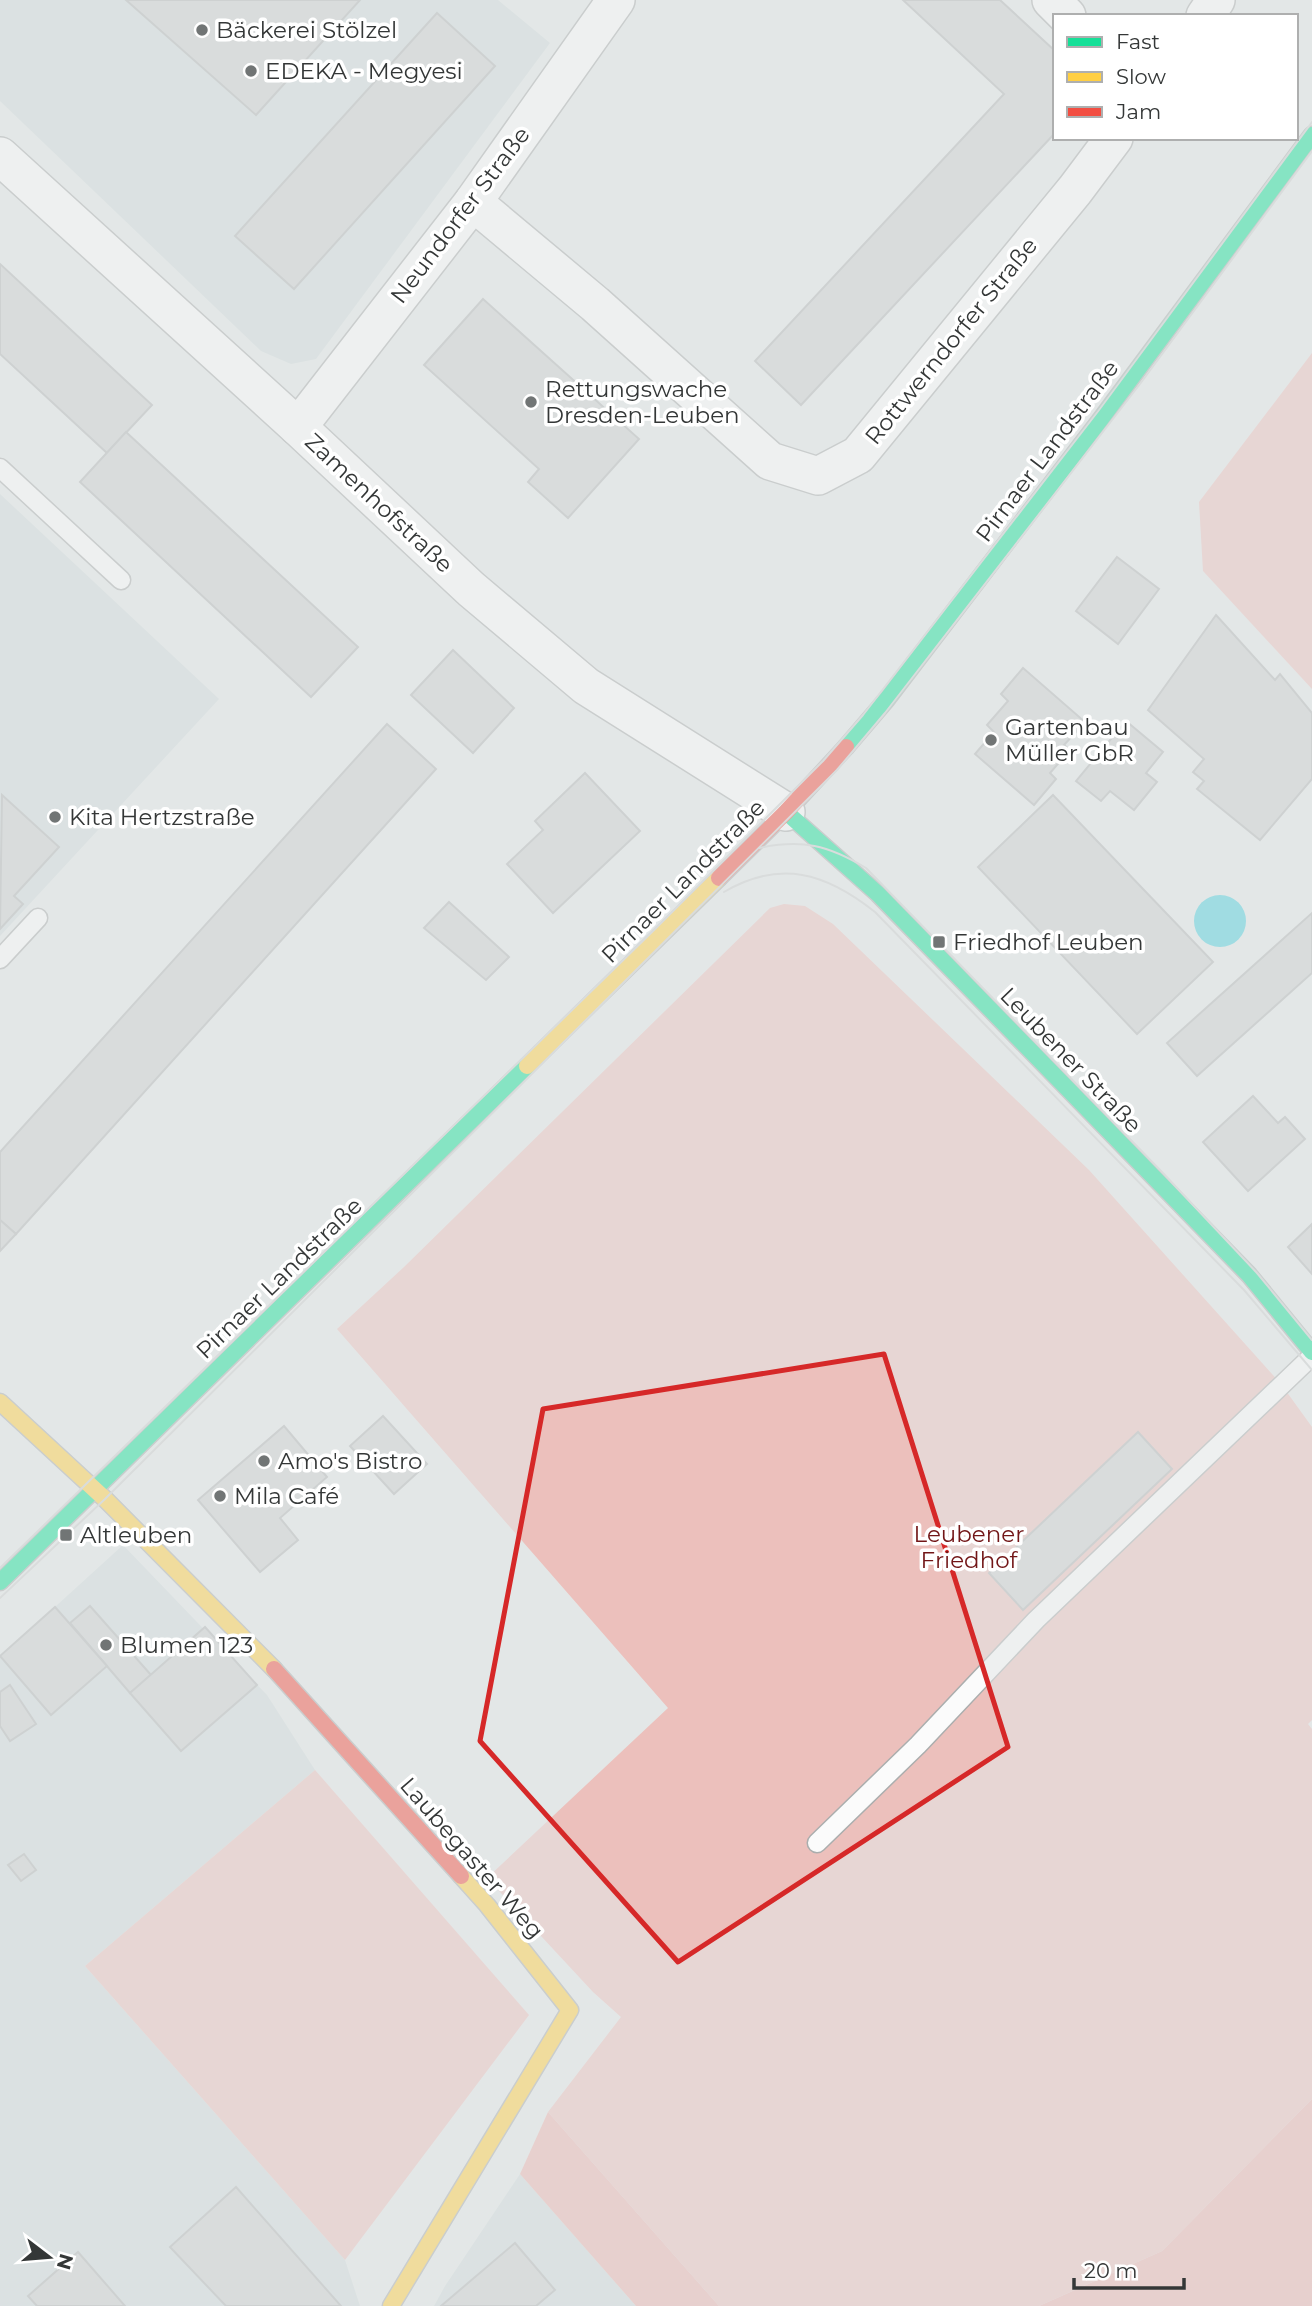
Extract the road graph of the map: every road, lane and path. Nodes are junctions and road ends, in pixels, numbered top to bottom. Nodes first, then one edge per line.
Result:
1 (616, 0) edge
2 (1051, 0) edge
3 (1065, 14) edge
4 (1312, 135) edge
5 (1112, 140) edge
6 (0, 156) edge
7 (473, 202) junction
8 (298, 427) junction
9 (0, 468) edge
10 (121, 580) dead end
11 (786, 812) junction
12 (38, 918) dead end
13 (0, 960) edge
14 (1312, 1354) edge
15 (0, 1402) edge
16 (95, 1490) junction
17 (0, 1582) edge
18 (817, 1843) dead end
19 (391, 2306) edge

1 - 7 street, Neundorfer Straße
2 - 3 street
4 - 11 street, Pirnaer Landstraße
5 - 7 street, Rottwerndorfer Straße
6 - 8 street, Zamenhofstraße
7 - 8 street, Neundorfer Straße
8 - 11 street, Zamenhofstraße
9 - 10 lane
11 - 14 street, Leubener Straße
11 - 16 street, Pirnaer Landstraße
12 - 13 lane
14 - 18 lane
15 - 16 street
16 - 17 street, Pirnaer Landstraße
16 - 19 street, Laubegaster Weg

